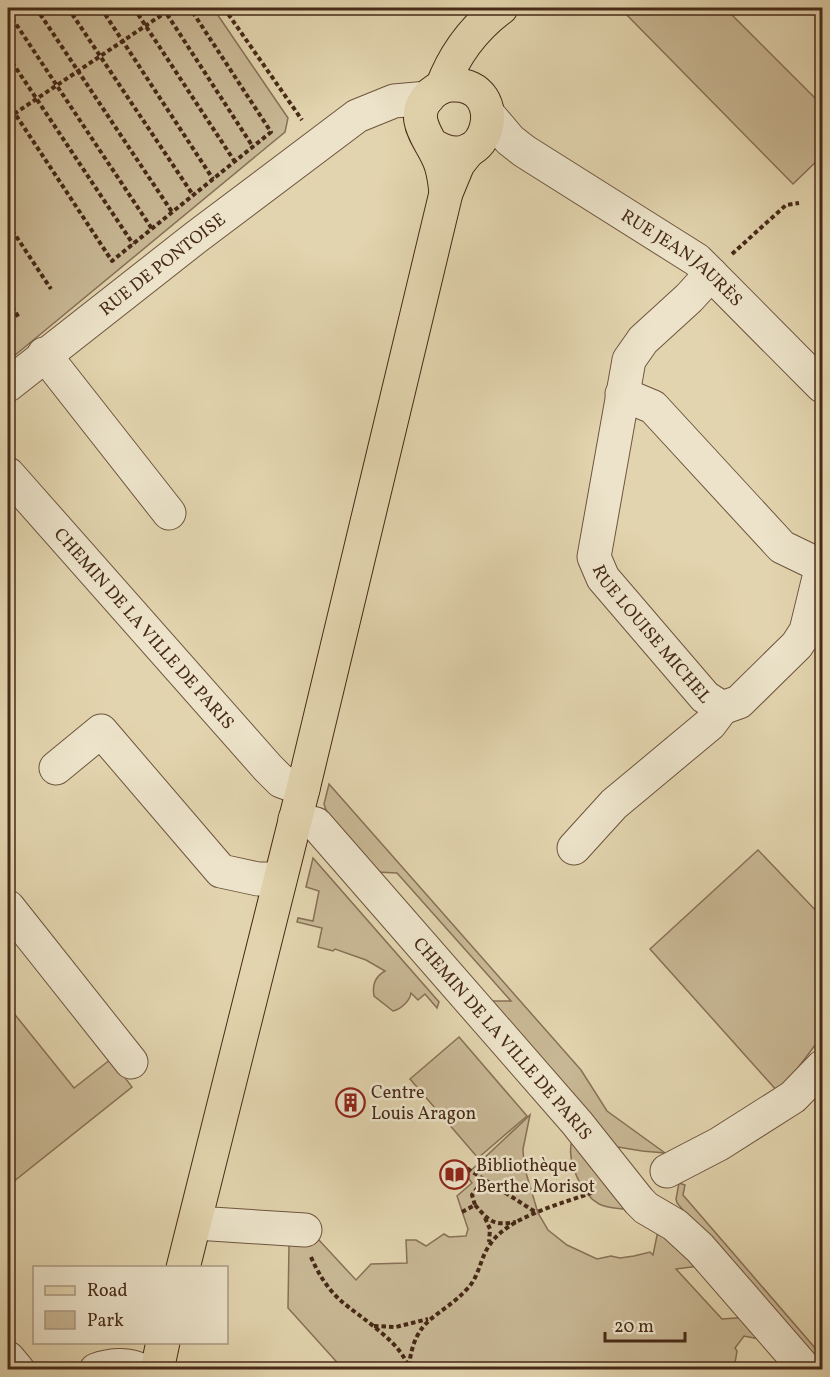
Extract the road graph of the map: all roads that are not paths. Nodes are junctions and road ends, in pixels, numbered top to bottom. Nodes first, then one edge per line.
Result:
1 (497, 11) edge
2 (431, 114) junction
3 (480, 126) junction
4 (446, 193) junction
5 (711, 274) junction
6 (44, 354) junction
7 (819, 375) edge
8 (8, 385) edge
9 (622, 394) junction
10 (8, 474) edge
11 (169, 513) dead end
12 (822, 565) edge
13 (722, 708) junction
14 (57, 768) dead end
15 (293, 796) junction
16 (574, 848) dead end
17 (280, 879) junction
18 (8, 906) edge
19 (131, 1062) dead end
20 (822, 1067) edge
21 (667, 1171) junction
22 (620, 1177) junction
23 (656, 1213) junction
24 (196, 1224) junction
25 (305, 1230) road end
26 (184, 1266) edge
27 (163, 1344) edge
28 (8, 1358) edge
29 (18, 1370) edge
30 (96, 1370) edge
31 (140, 1370) edge
32 (157, 1370) edge
33 (806, 1370) edge

1 - 2 main road
1 - 3 main road
2 - 3 main road
2 - 3 main road
2 - 4 main road
2 - 6 street, RUE DE PONTOISE
3 - 4 main road
3 - 5 street, RUE JEAN JAURÈS
4 - 15 main road
5 - 7 street, RUE JEAN JAURÈS
5 - 9 street, RUE LOUISE MICHEL
6 - 8 street, RUE DE PONTOISE
6 - 11 street
9 - 12 street
9 - 13 street, RUE LOUISE MICHEL
10 - 15 street, CHEMIN DE LA VILLE DE PARIS
12 - 13 street
13 - 16 street, RUE LOUISE MICHEL
14 - 17 street
15 - 17 main road
15 - 22 street, CHEMIN DE LA VILLE DE PARIS
17 - 24 main road
18 - 19 street
20 - 21 street
21 - 22 street
21 - 23 street
22 - 23 street, CHEMIN DE LA VILLE DE PARIS
23 - 33 street, CHEMIN DE LA VILLE DE PARIS
24 - 25 street
24 - 26 main road
27 - 32 main road
28 - 29 street
30 - 31 street

